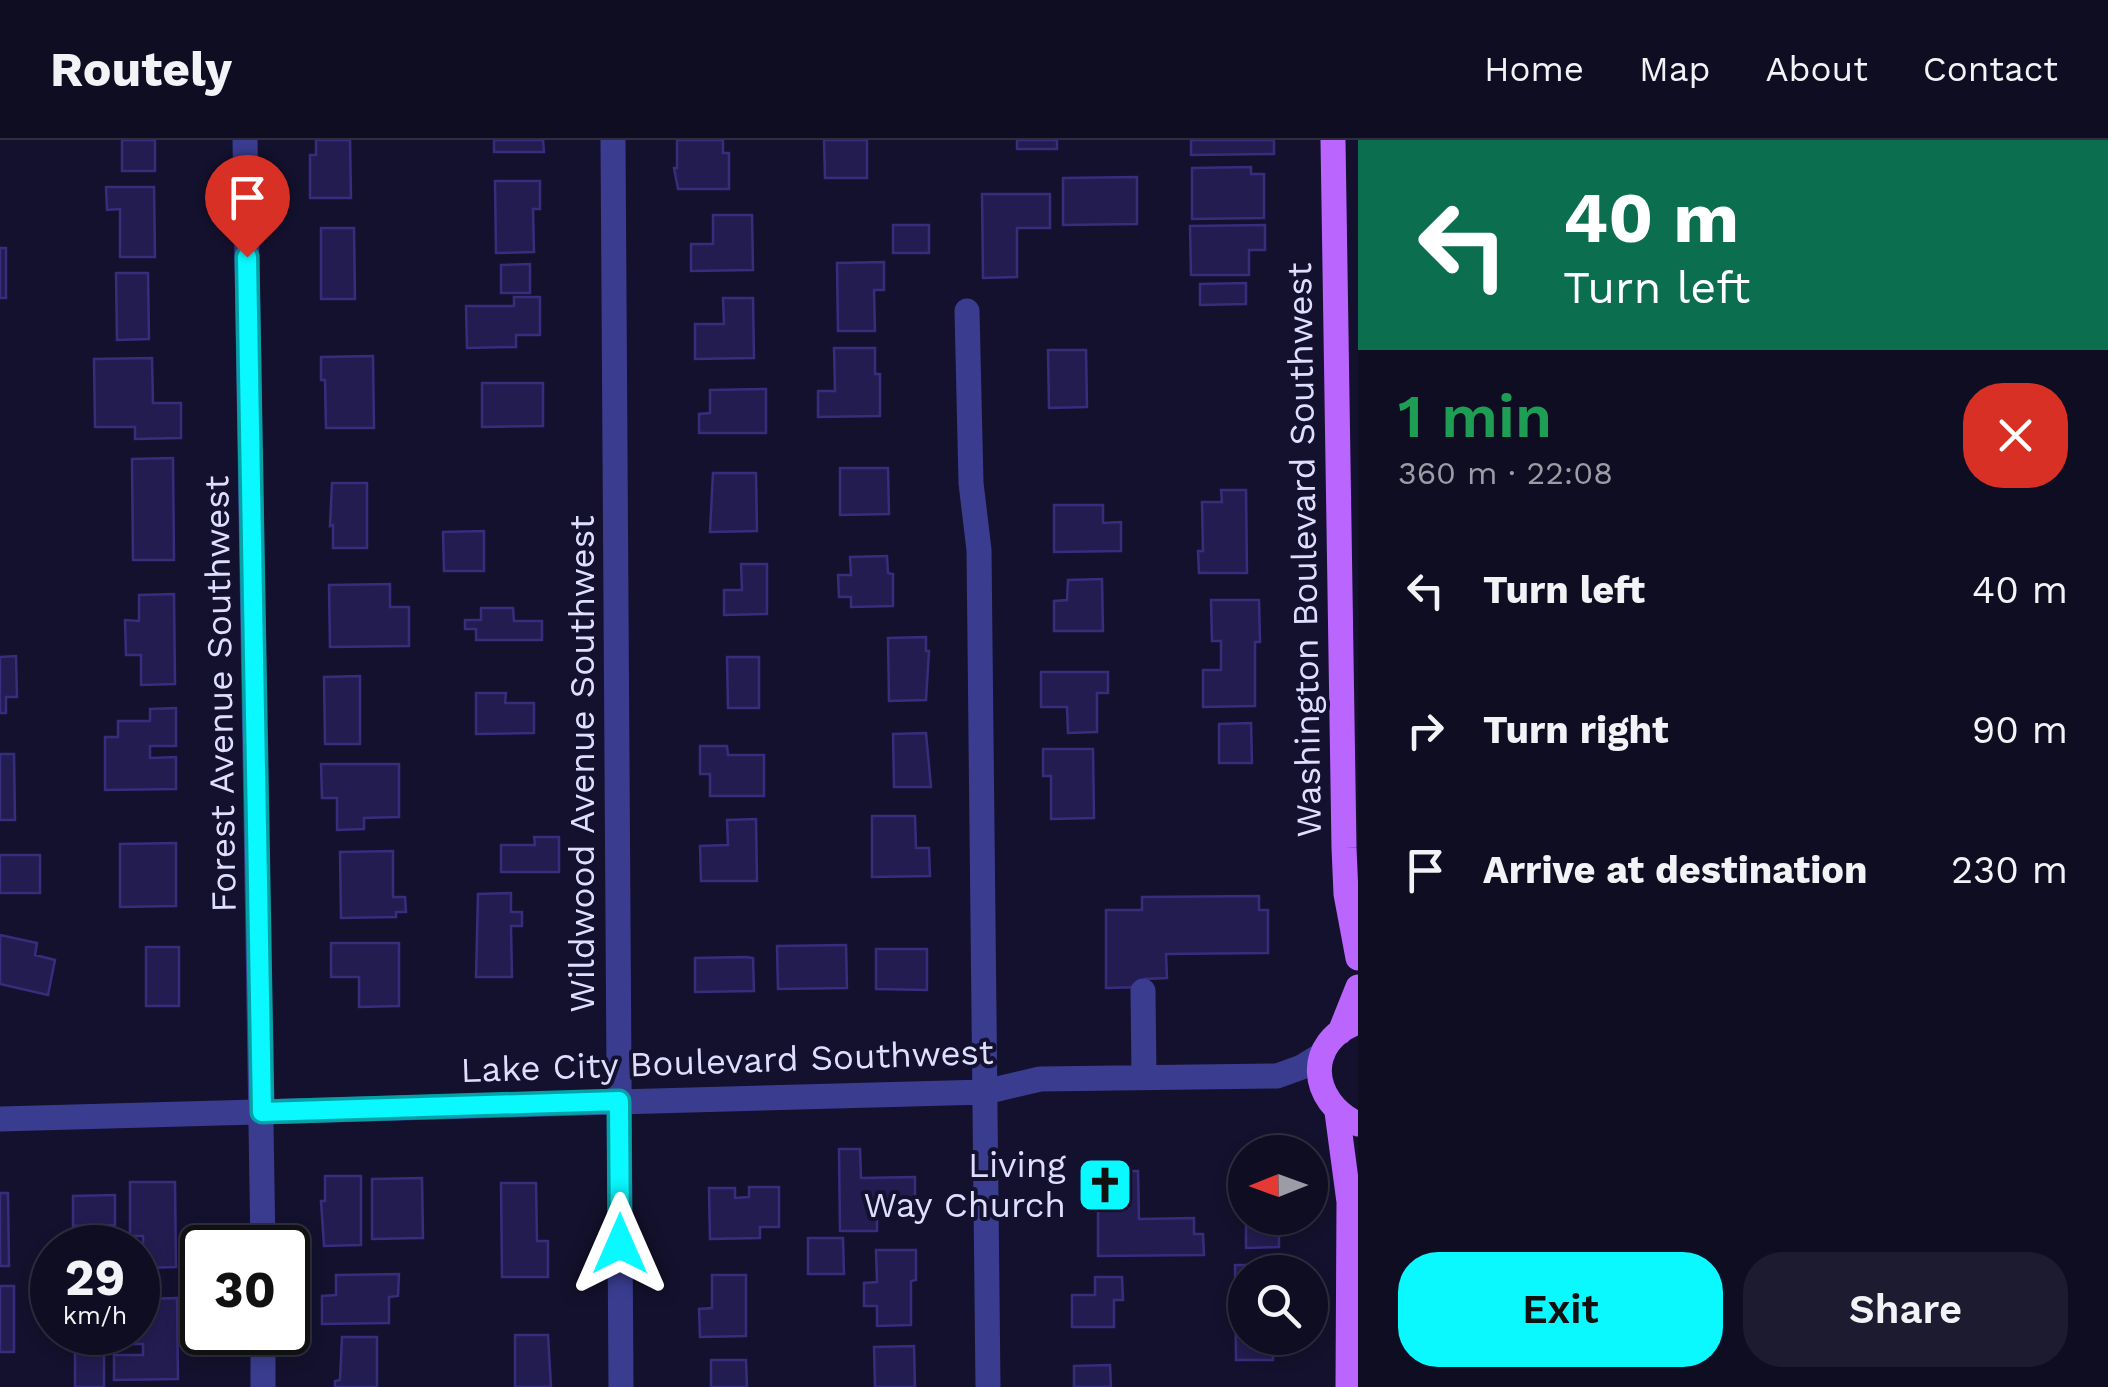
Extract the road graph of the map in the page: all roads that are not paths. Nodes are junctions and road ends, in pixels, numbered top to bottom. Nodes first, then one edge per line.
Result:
1 (245, 140) edge
2 (613, 140) edge
3 (1333, 140) edge
4 (967, 311) dead end
5 (1358, 958) edge
6 (1358, 987) edge
7 (1143, 992) dead end
8 (1349, 1027) edge
9 (1323, 1054) junction
10 (1144, 1076) junction
11 (1277, 1076) junction
12 (985, 1092) junction
13 (619, 1101) junction
14 (262, 1112) junction
15 (1342, 1113) edge
16 (0, 1119) edge
17 (262, 1225) edge
18 (263, 1355) edge
19 (263, 1387) edge
20 (621, 1387) edge
21 (988, 1387) edge
22 (1348, 1387) edge

1 - 14 street, Forest Avenue Southwest
2 - 13 street, Wildwood Avenue Southwest
3 - 5 main road, Washington Boulevard Southwest
4 - 12 street
6 - 8 main road
7 - 10 street
8 - 9 main road
9 - 11 street, Lake City Boulevard Southwest
9 - 15 main road
10 - 11 street, Lake City Boulevard Southwest
10 - 12 street, Lake City Boulevard Southwest
11 - 15 street, Lake City Boulevard Southwest
12 - 13 street, Lake City Boulevard Southwest
12 - 21 street
13 - 14 street, Lake City Boulevard Southwest
13 - 20 street, Wildwood Avenue Southwest
14 - 16 street, Lake City Boulevard Southwest
14 - 17 street, Forest Avenue Southwest
15 - 22 main road
18 - 19 street

